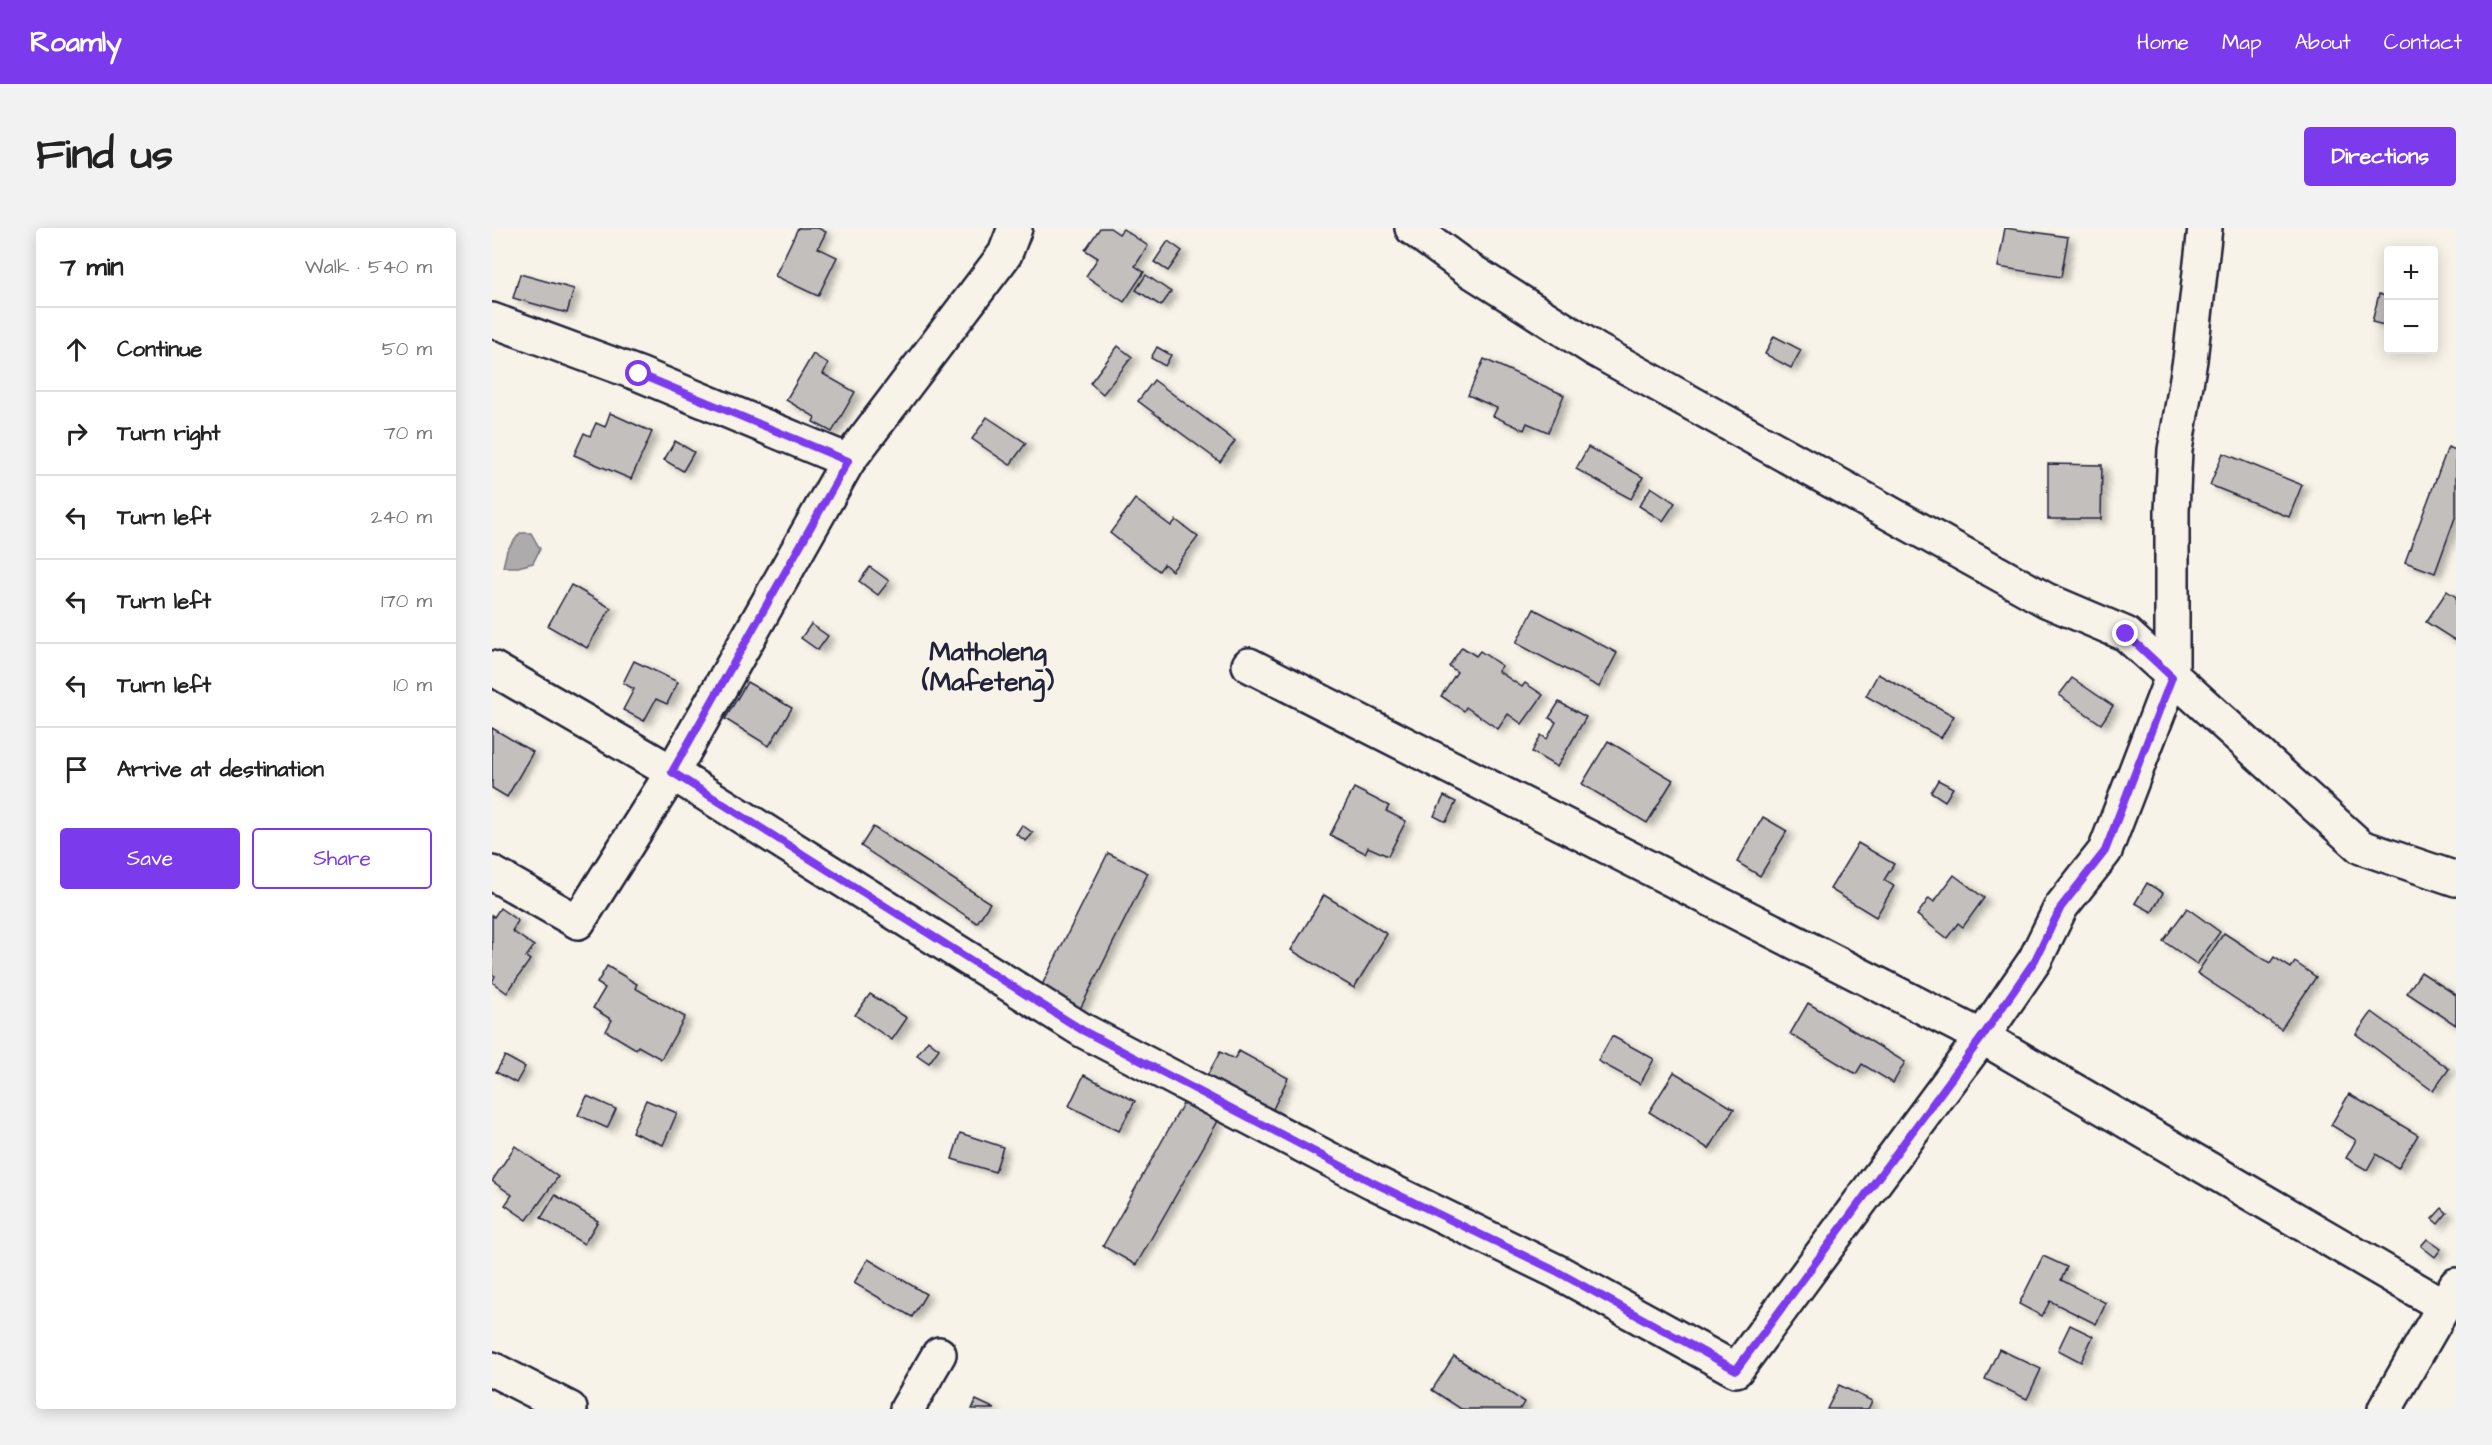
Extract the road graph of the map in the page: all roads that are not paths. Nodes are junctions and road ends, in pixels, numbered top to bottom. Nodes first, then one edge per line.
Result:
1 (1015, 228) edge
2 (1412, 228) edge
3 (2205, 228) edge
4 (1447, 240) edge
5 (492, 320) edge
6 (848, 461) junction
7 (1249, 664) dead end
8 (492, 668) edge
9 (2172, 677) junction
10 (672, 772) junction
11 (492, 873) edge
12 (2456, 879) edge
13 (1982, 1037) junction
14 (2450, 1296) edge
15 (939, 1354) dead end
16 (492, 1369) edge
17 (570, 1409) edge
18 (907, 1409) edge
19 (2385, 1409) edge

1 - 6 street
2 - 4 street
3 - 9 street
4 - 9 street
5 - 6 street
6 - 10 street
7 - 13 street
8 - 10 street
9 - 12 street
9 - 13 street
10 - 11 street
10 - 13 street
13 - 14 street
14 - 19 street
15 - 18 street
16 - 17 street

